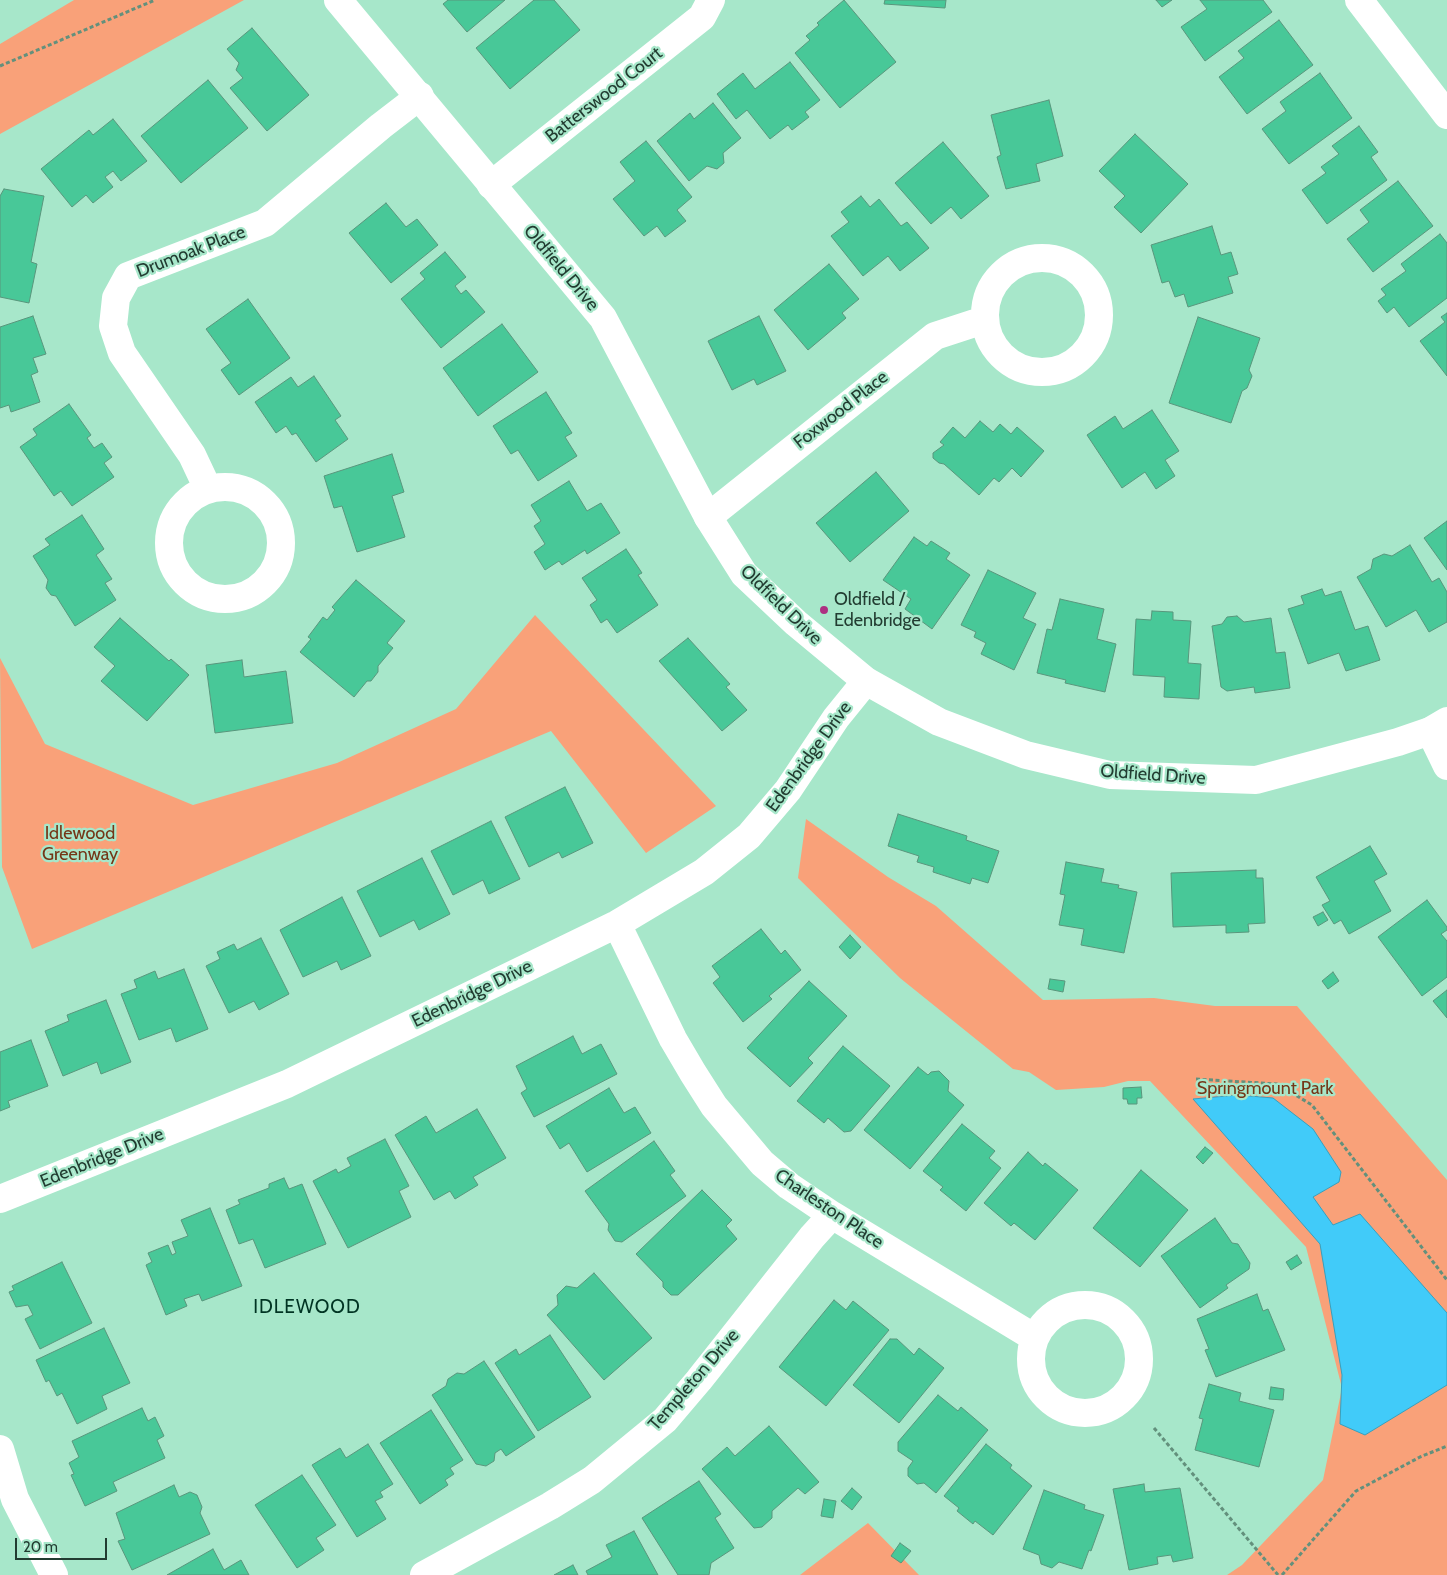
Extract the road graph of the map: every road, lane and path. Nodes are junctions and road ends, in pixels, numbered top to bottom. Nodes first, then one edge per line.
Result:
1 (155, 0) edge
2 (338, 0) edge
3 (711, 0) edge
4 (1359, 0) edge
5 (0, 66) edge
6 (420, 96) junction
7 (1447, 115) edge
8 (491, 185) junction
9 (984, 320) junction
10 (208, 489) junction
11 (708, 517) junction
12 (866, 680) junction
13 (1438, 726) edge
14 (1447, 766) edge
15 (617, 924) junction
16 (1196, 1079) dead end
17 (0, 1198) edge
18 (832, 1215) junction
19 (1447, 1280) edge
20 (1035, 1338) dead end
21 (1154, 1428) dead end
22 (1447, 1446) edge
23 (0, 1449) edge
24 (54, 1575) edge
25 (424, 1575) edge
26 (1280, 1575) edge

1 - 5 path
2 - 6 street, Oldfield Drive
3 - 8 street, Batterswood Court
4 - 7 street
6 - 8 street, Oldfield Drive
6 - 10 street, Drumoak Place
8 - 11 street, Oldfield Drive
9 - 9 street
9 - 11 street, Foxwood Place
10 - 10 street
11 - 12 street, Oldfield Drive
12 - 13 street, Oldfield Drive
12 - 15 street, Edenbridge Drive
13 - 14 street
15 - 17 street, Edenbridge Drive
15 - 18 street, Charleston Place
16 - 19 path
18 - 20 street, Charleston Place
18 - 25 street, Templeton Drive
21 - 26 path
22 - 26 path
23 - 24 street

